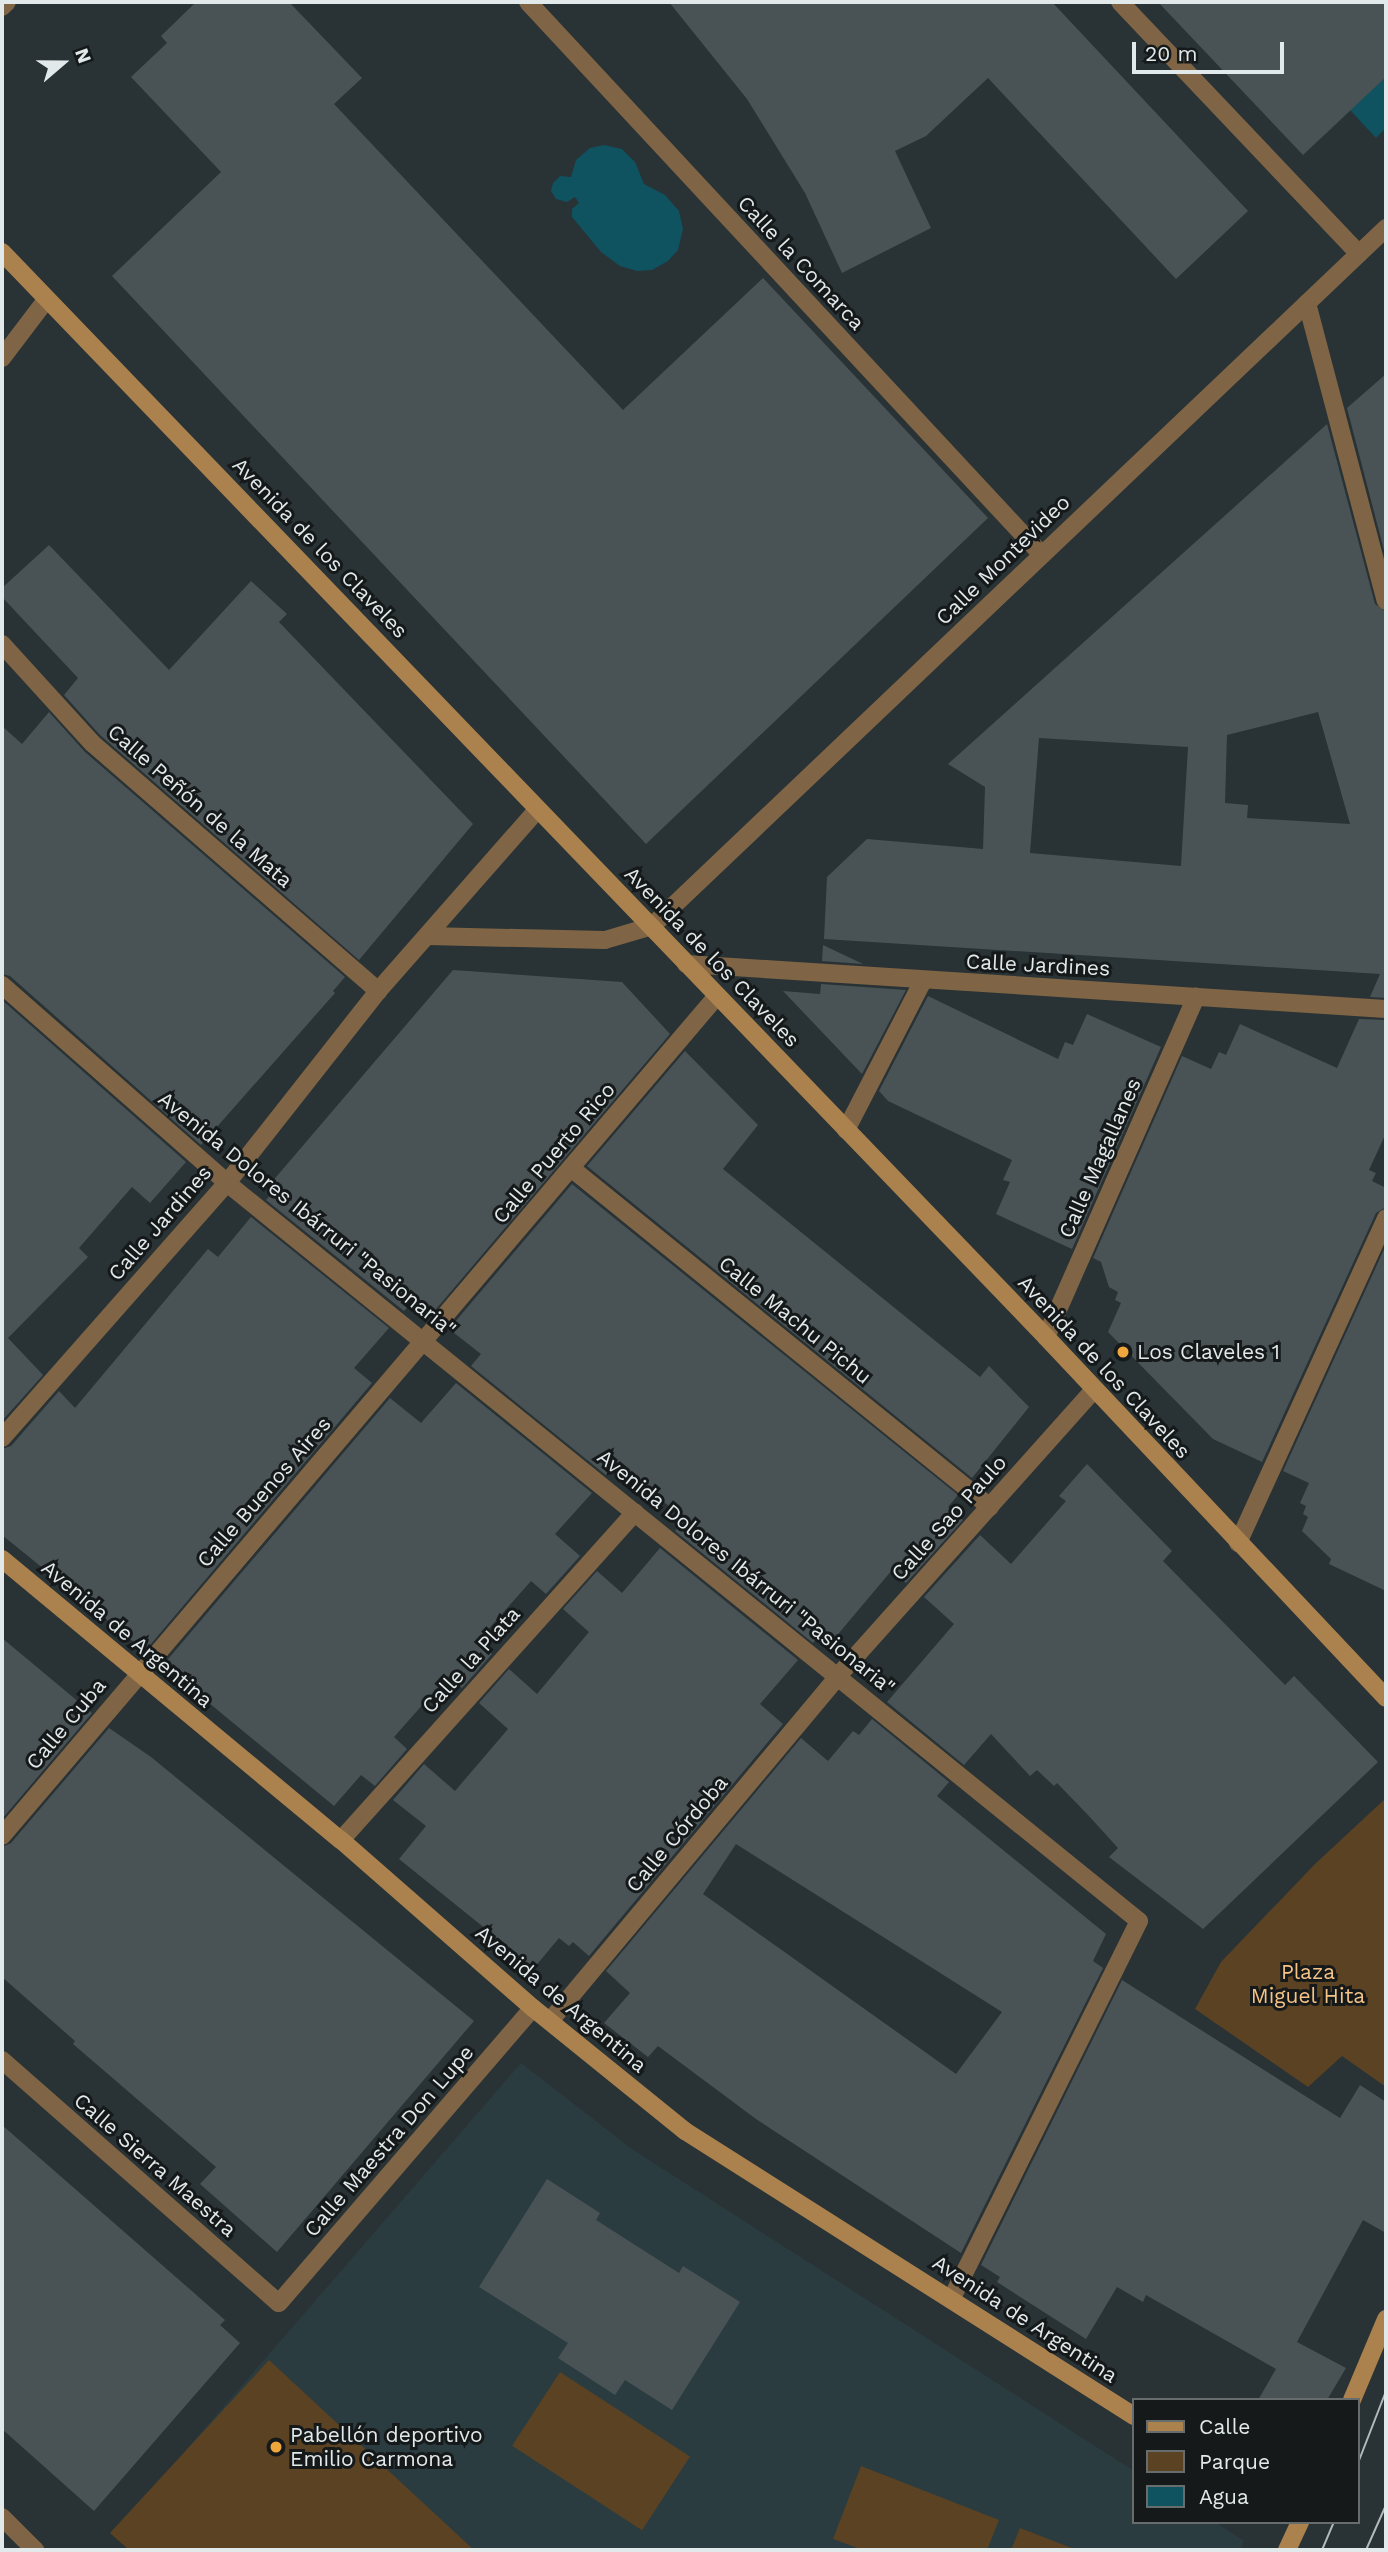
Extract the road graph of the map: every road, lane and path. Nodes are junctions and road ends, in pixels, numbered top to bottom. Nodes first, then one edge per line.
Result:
1 (7, 2) edge
2 (528, 2) edge
3 (1121, 2) edge
4 (2, 7) edge
5 (1386, 228) edge
6 (2, 252) edge
7 (1359, 254) junction
8 (46, 300) junction
9 (1307, 303) junction
10 (2, 358) edge
11 (1042, 555) junction
12 (1386, 601) edge
13 (2, 644) edge
14 (538, 809) junction
15 (652, 926) junction
16 (427, 936) junction
17 (686, 964) junction
18 (923, 981) junction
19 (2, 985) edge
20 (378, 991) junction
21 (717, 996) junction
22 (1196, 997) junction
23 (1386, 1009) edge
24 (846, 1130) junction
25 (571, 1168) junction
26 (227, 1183) junction
27 (1386, 1218) edge
28 (1046, 1338) junction
29 (425, 1340) junction
30 (1094, 1390) junction
31 (2, 1438) edge
32 (990, 1507) junction
33 (635, 1512) junction
34 (1238, 1543) junction
35 (2, 1559) edge
36 (137, 1674) junction
37 (838, 1676) junction
38 (1386, 1698) edge
39 (2, 1836) edge
40 (341, 1840) junction
41 (533, 2008) junction
42 (550, 2021) junction
43 (2, 2060) edge
44 (951, 2299) junction
45 (279, 2303) joint
46 (1386, 2319) edge
47 (1353, 2398) edge
48 (1132, 2415) edge
49 (2, 2517) edge
50 (1299, 2524) edge
51 (35, 2550) edge
52 (1287, 2550) edge

1 - 4 street
2 - 11 street, Calle la Comarca
3 - 7 street
5 - 7 street, Calle Montevideo
6 - 8 street, Avenida de los Claveles
7 - 9 street, Calle Montevideo
8 - 10 street
8 - 14 street, Avenida de los Claveles
9 - 11 street, Calle Montevideo
9 - 12 street
11 - 15 street, Calle Montevideo
13 - 20 street, Calle Peñón de la Mata
14 - 15 street, Avenida de los Claveles
14 - 16 street, Calle Jardines
15 - 16 street
15 - 17 street, Avenida de los Claveles
16 - 20 street, Calle Jardines
17 - 18 street, Calle Jardines
17 - 21 street, Avenida de los Claveles
18 - 22 street, Calle Jardines
18 - 24 street
19 - 26 street, Avenida Dolores Ibárruri "Pasionaria"
20 - 26 street, Calle Jardines
21 - 24 street, Avenida de los Claveles
21 - 25 street, Calle Puerto Rico
22 - 23 street, Calle Jardines
22 - 28 street, Calle Magallanes
24 - 28 street, Avenida de los Claveles
25 - 29 street, Calle Puerto Rico
25 - 32 street, Calle Machu Pichu
26 - 29 street, Avenida Dolores Ibárruri "Pasionaria"
26 - 31 street, Calle Jardines
27 - 34 street
28 - 30 street, Avenida de los Claveles
29 - 33 street, Avenida Dolores Ibárruri "Pasionaria"
29 - 36 street, Calle Buenos Aires
30 - 32 street, Calle Sao Paulo
30 - 34 street, Avenida de los Claveles
32 - 37 street, Calle Sao Paulo
33 - 37 street, Avenida Dolores Ibárruri "Pasionaria"
33 - 40 street, Calle la Plata
34 - 38 street, Avenida de los Claveles
35 - 36 street, Avenida de Argentina
36 - 39 street, Calle Cuba
36 - 40 street, Avenida de Argentina
37 - 42 street, Calle Córdoba
37 - 44 street, Avenida Dolores Ibárruri "Pasionaria"
40 - 41 street, Avenida de Argentina
41 - 42 street, Avenida de Argentina
41 - 45 street, Calle Maestra Don Lupe
42 - 44 street, Avenida de Argentina
43 - 45 street, Calle Sierra Maestra
44 - 48 street, Avenida de Argentina
46 - 47 street
49 - 51 street
50 - 52 street

